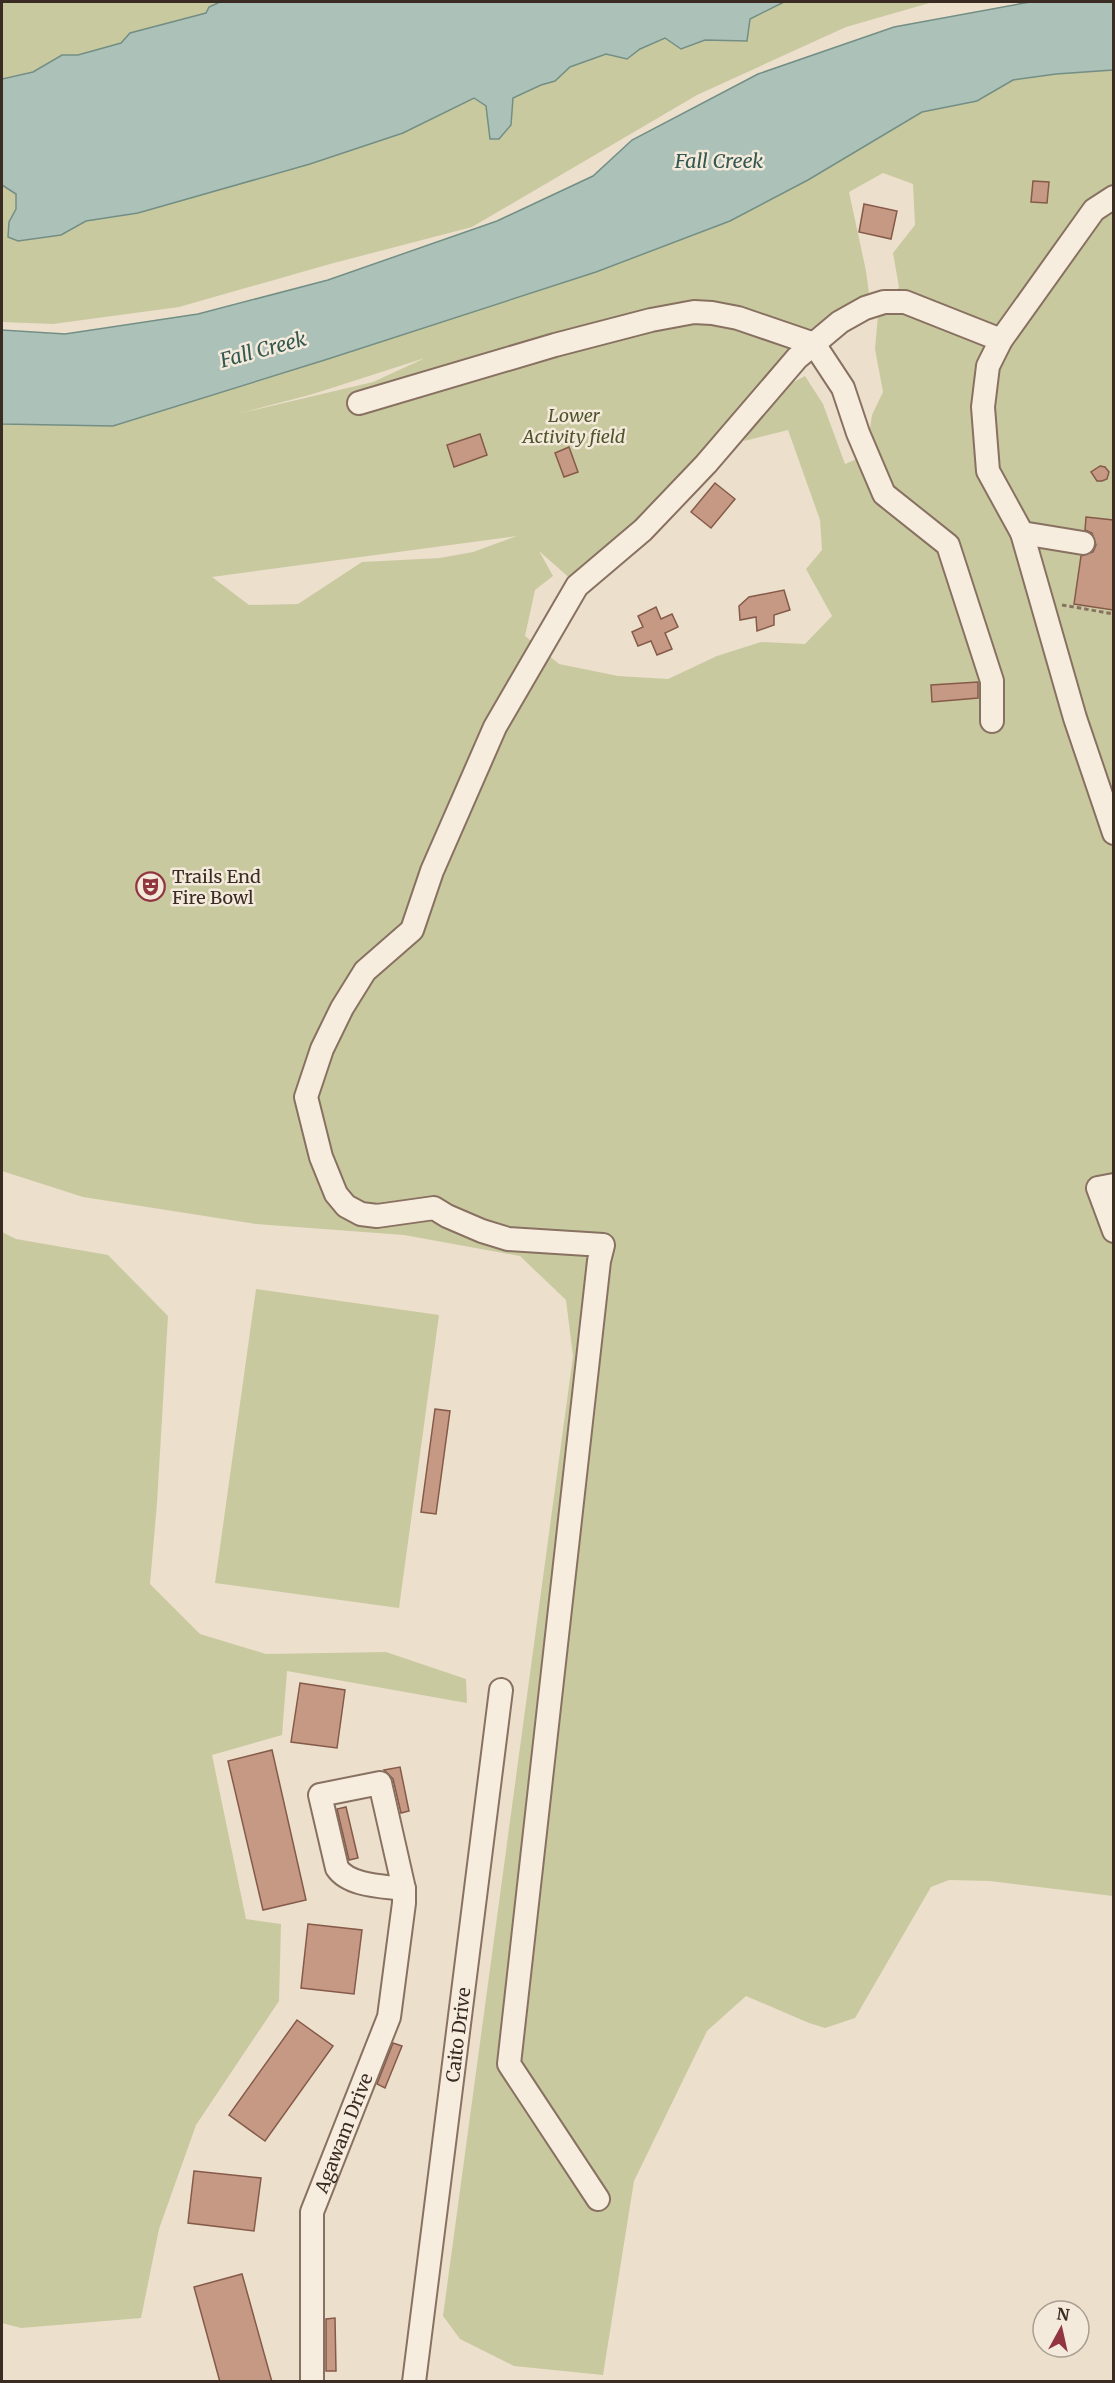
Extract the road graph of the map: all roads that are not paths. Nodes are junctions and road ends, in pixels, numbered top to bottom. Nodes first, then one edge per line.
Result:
1 (1113, 197) edge
2 (1001, 340) junction
3 (814, 344) junction
4 (359, 403) dead end
5 (1022, 533) junction
6 (1083, 543) dead end
7 (992, 721) dead end
8 (1113, 833) edge
9 (1113, 1185) edge
10 (1113, 1231) edge
11 (501, 1690) dead end
12 (404, 1889) junction
13 (598, 2199) dead end
14 (312, 2382) edge
15 (414, 2382) edge

1 - 2 street
2 - 3 street
2 - 5 street
3 - 4 street
3 - 7 street
3 - 13 street
5 - 6 street
5 - 8 street
9 - 10 street
11 - 15 street, Caito Drive
12 - 12 street, Agawam Drive
12 - 14 street, Agawam Drive

